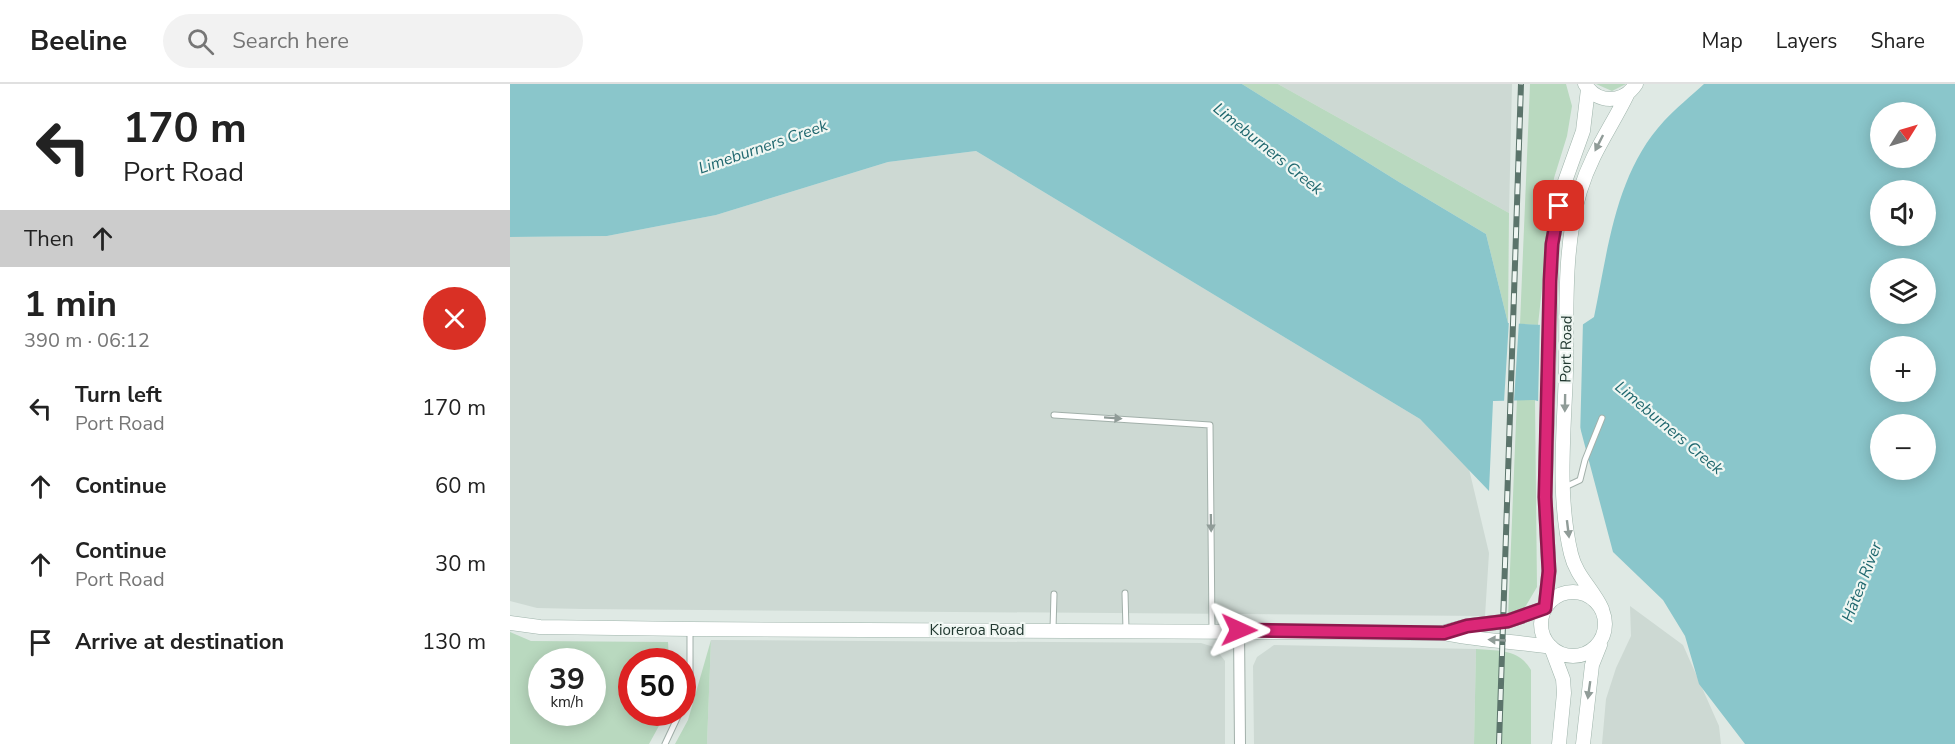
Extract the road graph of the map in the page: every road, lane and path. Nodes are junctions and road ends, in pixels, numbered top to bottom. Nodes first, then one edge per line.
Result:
1 (1586, 86) edge
2 (1632, 89) edge
3 (1054, 416) dead end
4 (1602, 418) dead end
5 (1565, 487) junction
6 (1125, 593) dead end
7 (1054, 594) dead end
8 (1545, 608) junction
9 (1602, 609) junction
10 (510, 623) edge
11 (690, 629) junction
12 (1053, 630) junction
13 (1126, 630) junction
14 (1212, 630) junction
15 (1239, 630) junction
16 (1444, 633) junction
17 (1603, 638) junction
18 (1551, 647) junction
19 (690, 648) edge
20 (673, 726) edge
21 (665, 744) edge
22 (1239, 744) edge
23 (1559, 744) edge
24 (1583, 744) edge

1 - 2 main road
1 - 8 main road, Port Road
2 -> 5 main road, Port Road
3 -> 14 lane
4 - 5 lane
5 -> 9 main road, Port Road
6 - 13 lane
7 - 12 lane
8 - 9 main road
8 - 16 main road, Kioreroa Road
8 - 18 main road
9 - 17 main road
10 - 11 main road, Kioreroa Road
11 - 12 main road, Kioreroa Road
11 - 19 lane
12 - 13 main road, Kioreroa Road
13 - 14 main road, Kioreroa Road
14 - 15 main road, Kioreroa Road
15 - 16 main road, Kioreroa Road
15 - 22 street
18 -> 16 main road, Kioreroa Road
17 - 18 main road
17 -> 24 main road
18 - 23 main road
20 - 21 lane

